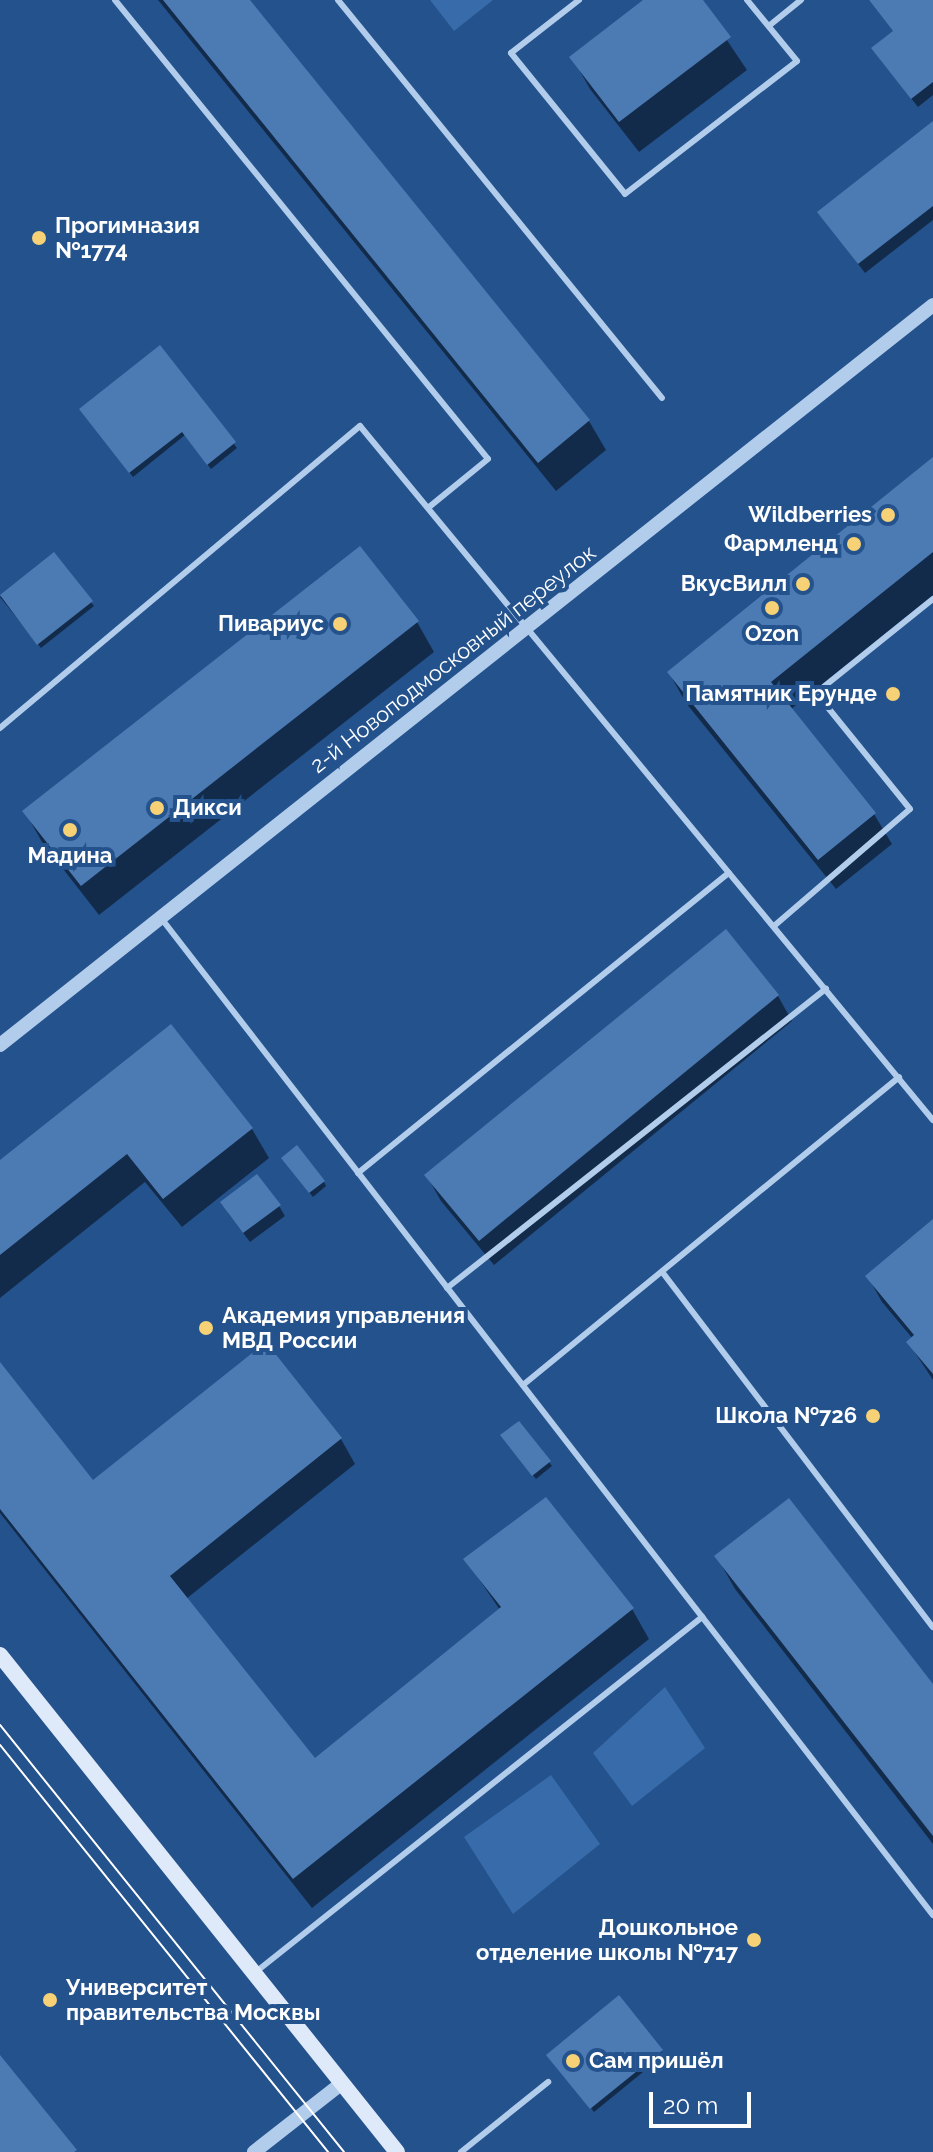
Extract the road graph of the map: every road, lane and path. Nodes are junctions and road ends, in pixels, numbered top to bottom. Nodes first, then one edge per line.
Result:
1 (115, 0) edge
2 (338, 0) edge
3 (579, 0) edge
4 (747, 0) edge
5 (801, 0) edge
6 (770, 25) junction
7 (933, 305) edge
8 (662, 398) dead end
9 (428, 508) junction
10 (933, 599) edge
11 (527, 629) junction
12 (0, 728) edge
13 (729, 873) junction
14 (160, 918) junction
15 (774, 926) junction
16 (826, 989) junction
17 (0, 1045) edge
18 (899, 1077) junction
19 (933, 1120) edge
20 (358, 1173) junction
21 (663, 1273) junction
22 (447, 1288) junction
23 (523, 1385) junction
24 (702, 1617) junction
25 (933, 1627) edge
26 (0, 1655) edge
27 (933, 1915) edge
28 (254, 1974) junction
29 (548, 2082) dead end
30 (342, 2083) junction
31 (254, 2152) edge
32 (397, 2152) edge
33 (461, 2152) edge

1 - 9 lane
2 - 8 lane
3 - 6 lane
4 - 6 lane
5 - 6 lane
7 - 11 street, 2-й Новоподмосковный переулок
9 - 11 lane
9 - 12 lane
10 - 15 lane
11 - 13 lane
11 - 14 street, 2-й Новоподмосковный переулок
13 - 15 lane
13 - 20 lane
14 - 17 street, 2-й Новоподмосковный переулок
14 - 20 lane
15 - 16 lane
16 - 18 lane
16 - 22 lane
18 - 19 lane
18 - 21 lane
20 - 22 lane
21 - 23 lane
21 - 25 lane
22 - 23 lane
23 - 24 lane
24 - 27 lane
24 - 28 lane
26 - 28 main road
28 - 30 main road
29 - 33 lane
30 - 31 street
30 - 32 main road

